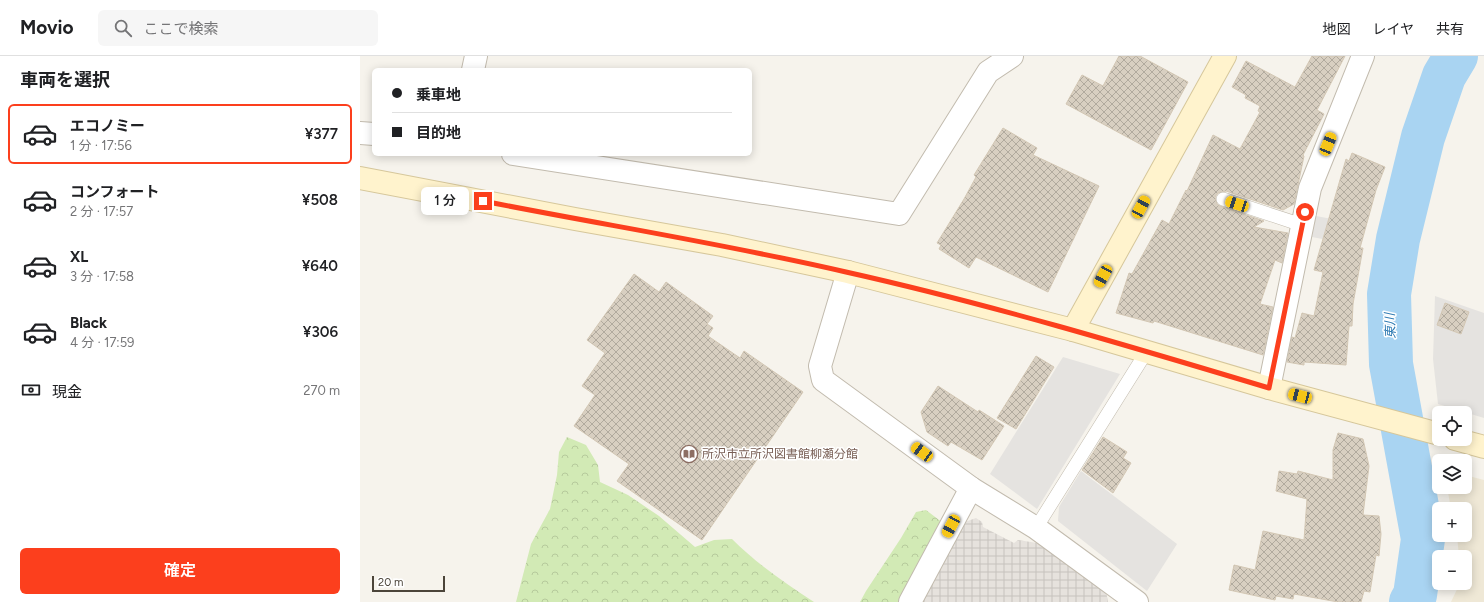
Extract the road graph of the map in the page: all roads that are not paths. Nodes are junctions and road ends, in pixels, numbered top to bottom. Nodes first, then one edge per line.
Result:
1 (476, 56) edge
2 (1012, 56) edge
3 (1225, 56) edge
4 (1363, 56) edge
5 (473, 68) edge
6 (360, 133) edge
7 (372, 134) edge
8 (526, 156) edge
9 (360, 178) edge
10 (1223, 199) dead end
11 (1302, 225) junction
12 (848, 272) junction
13 (1073, 330) junction
14 (1147, 351) junction
15 (1269, 388) junction
16 (1432, 432) edge
17 (1472, 444) edge
18 (1484, 447) edge
19 (971, 488) junction
20 (1036, 528) junction
21 (910, 602) edge
22 (1137, 602) edge

1 - 5 street
2 - 8 street
3 - 13 street
4 - 11 street
6 - 7 street
9 - 12 street
10 - 11 lane
11 - 15 street
12 - 13 street
12 - 19 street
13 - 14 street
14 - 15 street
14 - 20 lane
15 - 16 street
17 - 18 street
19 - 20 street
19 - 21 street
20 - 22 street

